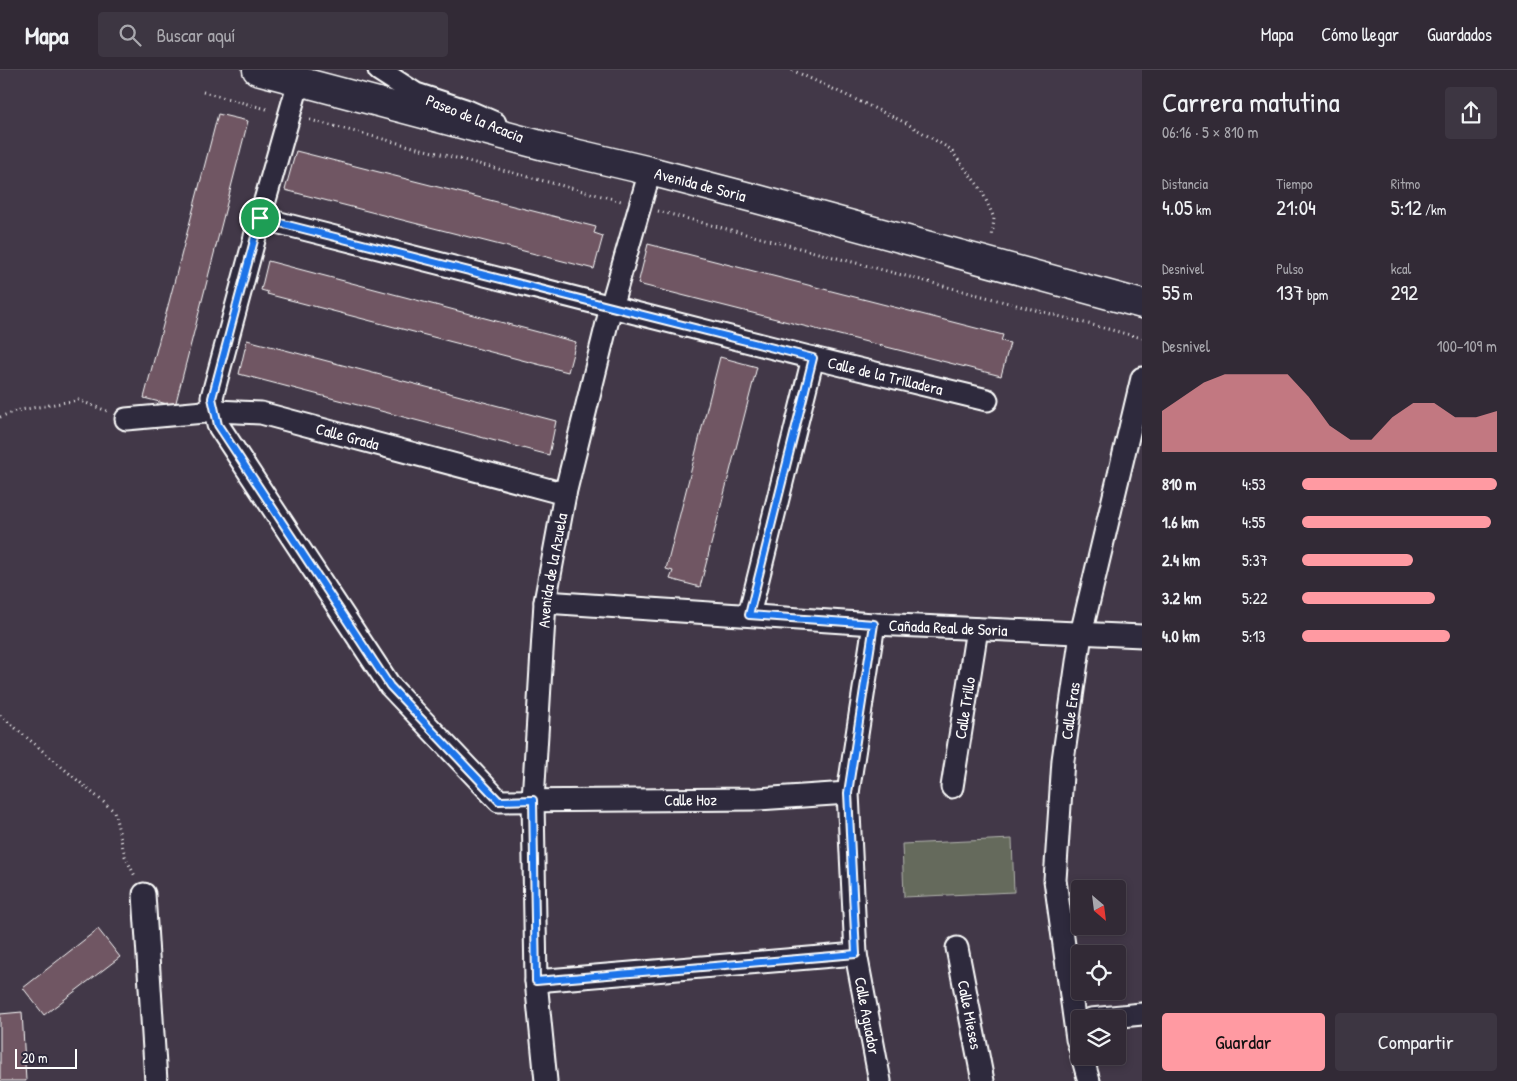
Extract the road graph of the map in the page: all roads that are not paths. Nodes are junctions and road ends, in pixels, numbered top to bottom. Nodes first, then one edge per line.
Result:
1 (257, 70) edge
2 (379, 70) edge
3 (299, 81) junction
4 (548, 147) junction
5 (650, 171) junction
6 (260, 218) junction
7 (1142, 304) edge
8 (611, 307) junction
9 (813, 358) junction
10 (1142, 378) edge
11 (987, 400) dead end
12 (215, 411) junction
13 (126, 419) road end
14 (565, 494) junction
15 (545, 602) junction
16 (749, 615) junction
17 (874, 624) junction
18 (976, 628) junction
19 (1081, 634) junction
20 (1142, 636) edge
21 (952, 787) dead end
22 (848, 793) junction
23 (533, 800) junction
24 (144, 894) road end
25 (957, 948) dead end
26 (856, 954) junction
27 (536, 981) junction
28 (1080, 1010) edge
29 (1142, 1014) edge
30 (1126, 1016) edge
31 (1085, 1065) edge
32 (156, 1081) edge
33 (546, 1081) edge
34 (880, 1081) edge
35 (983, 1081) edge
36 (1090, 1081) edge

1 - 3 main road, Avenida de Soria
2 - 4 street, Paseo de la Acacia
3 - 4 main road, Avenida de Soria
3 - 6 street
4 - 5 main road, Avenida de Soria
5 - 7 main road, Avenida de Soria
5 - 8 street, Avenida de la Azuela
6 - 8 street, Calle de la Trilladera
6 - 12 street
8 - 9 street, Calle de la Trilladera
8 - 14 street, Avenida de la Azuela
9 - 11 street, Calle de la Trilladera
9 - 16 street
10 - 19 street, Calle Eras
12 - 13 street, Calle Grada
12 - 14 street, Calle Grada
12 - 23 street, Calle Hoz
14 - 15 street, Avenida de la Azuela
15 - 16 street, Cañada Real de Soria
15 - 23 street, Avenida de la Azuela
16 - 17 street, Cañada Real de Soria
17 - 18 street, Cañada Real de Soria
17 - 22 street, Calle Aguador
18 - 19 street, Cañada Real de Soria
18 - 21 street, Calle Trillo
19 - 20 street, Cañada Real de Soria
19 - 28 street, Calle Eras
22 - 23 street, Calle Hoz
22 - 26 street, Calle Aguador
23 - 27 street, Avenida de la Azuela
24 - 32 street
25 - 35 street, Calle Mieses
26 - 27 street
26 - 34 street, Calle Aguador
27 - 33 street, Avenida de la Azuela
29 - 30 street
31 - 36 street

